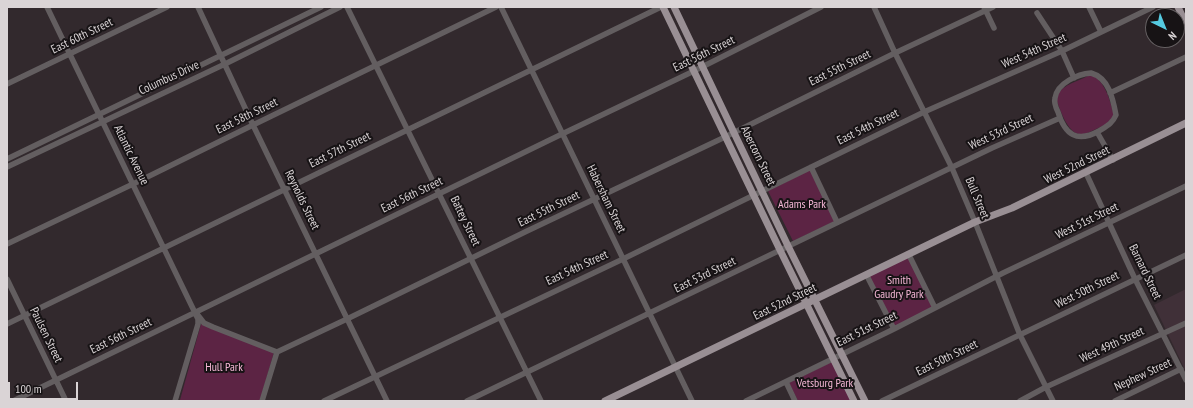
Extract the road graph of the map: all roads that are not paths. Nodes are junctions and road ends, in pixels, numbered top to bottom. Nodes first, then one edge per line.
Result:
1 (47, 7) edge
2 (167, 7) edge
3 (198, 7) edge
4 (321, 7) edge
5 (340, 7) edge
6 (347, 7) edge
7 (496, 7) edge
8 (501, 7) edge
9 (662, 7) edge
10 (674, 7) edge
11 (821, 7) edge
12 (874, 7) edge
13 (993, 7) edge
14 (1089, 7) edge
15 (1153, 7) edge
16 (1178, 7) edge
17 (985, 9) edge
18 (1037, 13) dead end
19 (1186, 24) edge
20 (994, 28) dead end
21 (1101, 32) junction
22 (1062, 51) junction
23 (895, 53) junction
24 (70, 54) junction
25 (220, 55) junction
26 (1186, 57) edge
27 (225, 64) junction
28 (376, 66) junction
29 (702, 67) junction
30 (531, 70) junction
31 (694, 72) junction
32 (1074, 78) junction
33 (7, 84) edge
34 (1110, 93) junction
35 (924, 112) junction
36 (99, 114) junction
37 (1060, 118) junction
38 (102, 121) junction
39 (1186, 123) edge
40 (253, 125) junction
41 (408, 130) junction
42 (1097, 132) junction
43 (734, 133) junction
44 (562, 134) junction
45 (725, 137) junction
46 (7, 159) edge
47 (1113, 160) junction
48 (7, 167) edge
49 (811, 167) junction
50 (952, 168) junction
51 (1086, 173) junction
52 (133, 184) junction
53 (1186, 186) edge
54 (284, 190) junction
55 (762, 191) junction
56 (439, 194) junction
57 (754, 194) junction
58 (594, 199) junction
59 (838, 222) junction
60 (976, 222) junction
61 (1109, 223) junction
62 (7, 244) edge
63 (788, 246) junction
64 (164, 248) junction
65 (780, 250) junction
66 (316, 254) junction
67 (909, 254) junction
68 (1186, 255) edge
69 (471, 258) junction
70 (623, 259) junction
71 (867, 276) junction
72 (997, 276) junction
73 (7, 279) edge
74 (1135, 280) junction
75 (815, 299) junction
76 (806, 304) junction
77 (935, 308) junction
78 (195, 312) junction
79 (650, 314) junction
80 (24, 315) junction
81 (500, 317) junction
82 (348, 319) junction
83 (1186, 323) edge
84 (7, 324) edge
85 (894, 329) junction
86 (1163, 334) junction
87 (1020, 335) junction
88 (277, 352) junction
89 (842, 354) junction
90 (833, 358) junction
91 (675, 367) junction
92 (1181, 369) junction
93 (527, 372) junction
94 (376, 377) junction
95 (56, 380) junction
96 (1186, 380) edge
97 (786, 382) junction
98 (1046, 387) junction
99 (13, 401) edge
100 (66, 401) edge
101 (175, 401) edge
102 (262, 401) edge
103 (324, 401) edge
104 (387, 401) edge
105 (467, 401) edge
106 (541, 401) edge
107 (605, 401) edge
108 (692, 401) edge
109 (746, 401) edge
110 (795, 401) edge
111 (854, 401) edge
112 (865, 401) edge
113 (882, 401) edge
114 (1020, 401) edge
115 (1053, 401) edge
116 (1114, 401) edge

1 - 24 street, Atlantic Avenue
2 - 24 street, East 60th Street
3 - 25 street, Reynolds Street
4 - 25 street, Columbus Drive
5 - 27 street, Columbus Drive
6 - 28 street, Battey Street
7 - 28 street, East 58th Street
8 - 30 street, Habersham Street
9 - 30 street, East 57th Street
9 - 31 main road, Abercorn Street
10 - 29 main road, Abercorn Street
11 - 29 street, East 56th Street
12 - 23 street, Bull Street
13 - 17 street, East 55th Street
14 - 21 street
15 - 21 street, West 54th Street
16 - 19 main road
17 - 20 street
17 - 23 street, East 55th Street
18 - 22 street
21 - 22 street, West 54th Street
22 - 32 street
22 - 35 street, West 54th Street
23 - 35 street, Bull Street
23 - 43 street, East 55th Street
24 - 33 street, East 60th Street
24 - 36 street, Atlantic Avenue
25 - 27 street, Reynolds Street
25 - 36 street, Columbus Drive
26 - 34 street
27 - 38 street, Columbus Drive
27 - 40 street, Reynolds Street
28 - 40 street, East 58th Street
28 - 41 street, Battey Street
29 - 31 street, East 56th Street
29 - 43 main road, Abercorn Street
30 - 41 street, East 57th Street
30 - 44 street, Habersham Street
31 - 44 street, East 56th Street
31 - 45 main road, Abercorn Street
32 - 34 street
32 - 37 street
34 - 42 street
35 - 49 street, East 54th Street
35 - 50 street, Bull Street
36 - 38 street, Atlantic Avenue
36 - 46 street, Columbus Drive
37 - 42 street
37 - 50 street, West 53rd Street
38 - 48 street, Columbus Drive
38 - 52 street, Atlantic Avenue
39 - 47 main road, West 52nd Street
40 - 52 street, East 58th Street
40 - 54 street, Reynolds Street
41 - 54 street, East 57th Street
41 - 56 street, Battey Street
42 - 47 street
43 - 45 street, East 55th Street
43 - 55 main road, Abercorn Street
44 - 56 street, East 56th Street
44 - 58 street, Habersham Street
45 - 57 main road, Abercorn Street
45 - 58 street, East 55th Street
47 - 51 main road, West 52nd Street
49 - 55 street, East 54th Street
49 - 59 street
50 - 59 street, East 53rd Street
50 - 60 street, Bull Street
51 - 60 main road, West 52nd Street
51 - 61 street, Barnard Street
52 - 62 street, East 58th Street
52 - 64 street, Atlantic Avenue
53 - 61 street, West 51st Street
54 - 64 street, East 57th Street
54 - 66 street, Reynolds Street
55 - 57 street, East 54th Street
55 - 63 main road, Abercorn Street
56 - 66 street, East 56th Street
56 - 69 street, Battey Street
57 - 65 main road, Abercorn Street
57 - 70 street, East 54th Street
58 - 69 street, East 55th Street
58 - 70 street, Habersham Street
59 - 63 street, East 53rd Street
60 - 67 main road, East 52nd Street
60 - 72 street, Bull Street
61 - 72 street, West 51st Street
61 - 74 street, Barnard Street
63 - 65 street, East 53rd Street
63 - 75 main road, Abercorn Street
64 - 78 street, Atlantic Avenue
64 - 80 street, East 57th Street
65 - 76 main road, Abercorn Street
65 - 79 street, East 53rd Street
66 - 78 street, East 56th Street
66 - 82 street, Reynolds Street
67 - 71 main road, East 52nd Street
67 - 77 street
68 - 74 street, West 50th Street
69 - 81 street, Battey Street
69 - 82 street, East 55th Street
70 - 79 street, Habersham Street
70 - 81 street, East 54th Street
71 - 75 main road, East 52nd Street
71 - 85 street
72 - 77 street, East 51st Street
72 - 87 street, Bull Street
73 - 80 street, Paulsen Street
74 - 86 street, Barnard Street
74 - 87 street, West 50th Street
75 - 76 main road, East 52nd Street
75 - 89 main road, Abercorn Street
76 - 90 main road, Abercorn Street
76 - 91 main road, East 52nd Street
77 - 85 street, East 51st Street
78 - 88 street, Atlantic Avenue
78 - 95 street, East 56th Street
78 - 101 street, Atlantic Avenue
79 - 91 street, Habersham Street
79 - 93 street, East 53rd Street
80 - 84 street, East 57th Street
80 - 95 street, Paulsen Street
81 - 93 street, Battey Street
81 - 94 street, East 54th Street
82 - 88 street, East 55th Street
82 - 94 street, Reynolds Street
83 - 86 street, West 49th Street
85 - 89 street, East 51st Street
86 - 92 street, Barnard Street
86 - 98 street, West 49th Street
87 - 98 street, Bull Street
87 - 113 street, East 50th Street
88 - 102 street
89 - 90 street, East 51st Street
89 - 112 main road, Abercorn Street
90 - 97 street, East 51st Street
90 - 111 main road, Abercorn Street
91 - 107 main road, East 52nd Street
91 - 108 street, Habersham Street
92 - 96 street, Barnard Street
92 - 116 street, Nephew Street
93 - 105 street, East 53rd Street
93 - 106 street, Battey Street
94 - 103 street, East 54th Street
94 - 104 street, Reynolds Street
95 - 99 street, East 56th Street
95 - 100 street, Paulsen Street
97 - 109 street, East 51st Street
97 - 110 street
98 - 114 street, West 49th Street
98 - 115 street, Bull Street

